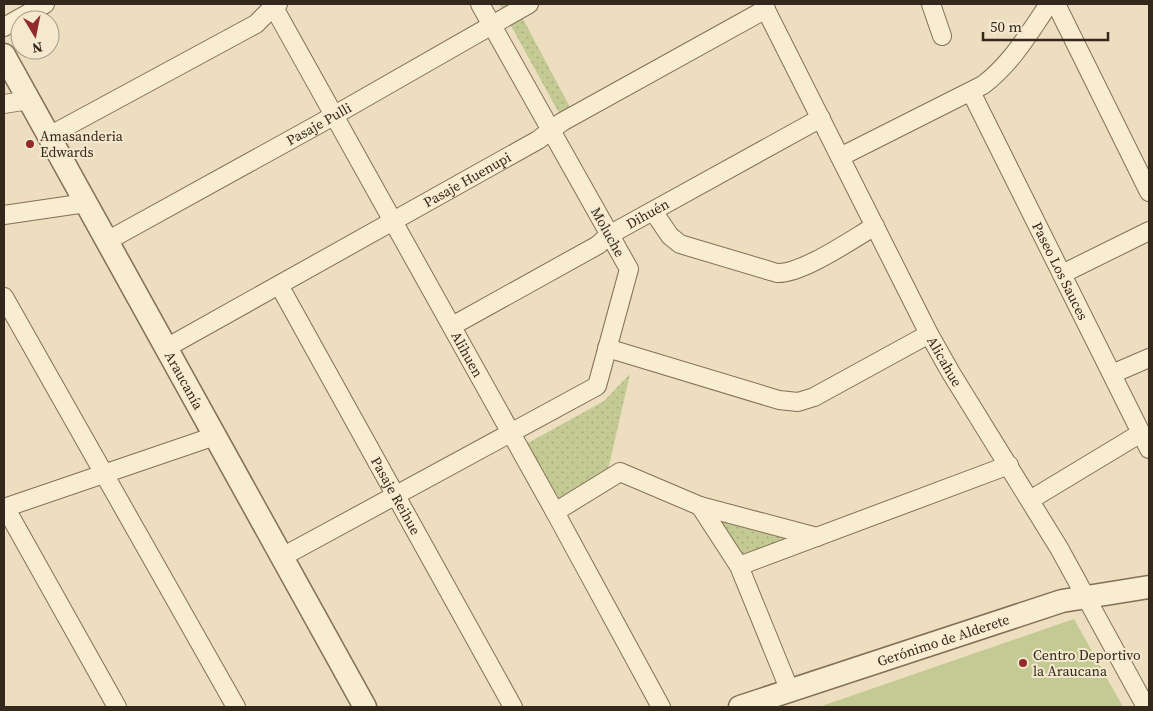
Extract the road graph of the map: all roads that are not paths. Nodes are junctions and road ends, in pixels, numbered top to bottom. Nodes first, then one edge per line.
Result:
1 (45, 4) edge
2 (480, 4) edge
3 (529, 4) edge
4 (931, 4) edge
5 (1049, 4) edge
6 (1056, 4) edge
7 (274, 5) edge
8 (765, 6) edge
9 (492, 24) junction
10 (4, 27) edge
11 (942, 36) dead end
12 (4, 55) edge
13 (971, 92) junction
14 (29, 100) junction
15 (4, 104) edge
16 (333, 115) junction
17 (821, 118) junction
18 (551, 130) junction
19 (49, 136) junction
20 (840, 157) junction
21 (1149, 192) edge
22 (86, 203) junction
23 (653, 210) junction
24 (4, 215) edge
25 (393, 221) junction
26 (875, 226) junction
27 (1149, 232) edge
28 (609, 235) junction
29 (107, 241) junction
30 (1062, 274) junction
31 (279, 285) junction
32 (4, 297) edge
33 (452, 326) junction
34 (929, 334) junction
35 (166, 348) junction
36 (608, 348) junction
37 (1149, 358) edge
38 (1112, 374) junction
39 (511, 433) junction
40 (1141, 433) junction
41 (215, 436) junction
42 (1149, 449) edge
43 (1009, 465) junction
44 (105, 474) junction
45 (396, 496) junction
46 (1030, 500) junction
47 (700, 506) junction
48 (4, 508) edge
49 (556, 512) junction
50 (817, 537) junction
51 (282, 557) junction
52 (739, 566) junction
53 (1149, 587) edge
54 (1086, 596) junction
55 (790, 691) junction
56 (117, 707) edge
57 (236, 707) edge
58 (365, 707) edge
59 (513, 707) edge
60 (661, 707) edge
61 (740, 707) edge
62 (1146, 707) edge

1 - 10 street
2 - 9 street, Moluche
3 - 9 street, Pasaje Pulli
4 - 11 street
5 - 13 street
6 - 21 street
7 - 16 street, Alihuen
7 - 19 street
8 - 17 street, Alicahue
8 - 18 street, Pasaje Huenupi
9 - 16 street, Pasaje Pulli
9 - 18 street, Moluche
12 - 14 street, Araucanía
13 - 20 street
13 - 30 street, Paseo Los Sauces
14 - 15 street
14 - 19 street, Araucanía
16 - 25 street, Alihuen
16 - 29 street, Pasaje Pulli
17 - 20 street, Alicahue
17 - 23 street, Dihuén
18 - 25 street, Pasaje Huenupi
18 - 28 street, Moluche
19 - 22 street, Araucanía
20 - 26 street, Alicahue
22 - 24 street
22 - 29 street, Araucanía
23 - 26 street
23 - 28 street, Dihuén
25 - 31 street, Pasaje Huenupi
25 - 33 street, Alihuen
26 - 34 street, Alicahue
27 - 30 street
28 - 33 street, Dihuén
28 - 36 street, Moluche
29 - 35 street, Araucanía
30 - 38 street, Paseo Los Sauces
31 - 35 street, Pasaje Huenupi
31 - 45 street, Pasaje Reihue
32 - 44 street
33 - 39 street, Alihuen
34 - 36 street
34 - 43 street, Alicahue
35 - 41 street, Araucanía
36 - 39 street, Moluche
37 - 38 street
38 - 40 street, Paseo Los Sauces
39 - 45 street, Moluche
39 - 49 street, Alihuen
40 - 42 street, Paseo Los Sauces
40 - 46 street
41 - 44 street
41 - 51 street, Araucanía
43 - 46 street, Alicahue
43 - 50 street
44 - 48 street
44 - 57 street
45 - 51 street, Moluche
45 - 59 street, Pasaje Reihue
46 - 54 street, Alicahue
47 - 49 street
47 - 50 street
47 - 52 street
48 - 56 street
49 - 60 street, Alihuen
50 - 52 street
51 - 58 street, Araucanía
52 - 55 street
53 - 54 street, Gerónimo de Alderete
54 - 55 street, Gerónimo de Alderete
54 - 62 street, Alicahue
55 - 61 street, Gerónimo de Alderete

